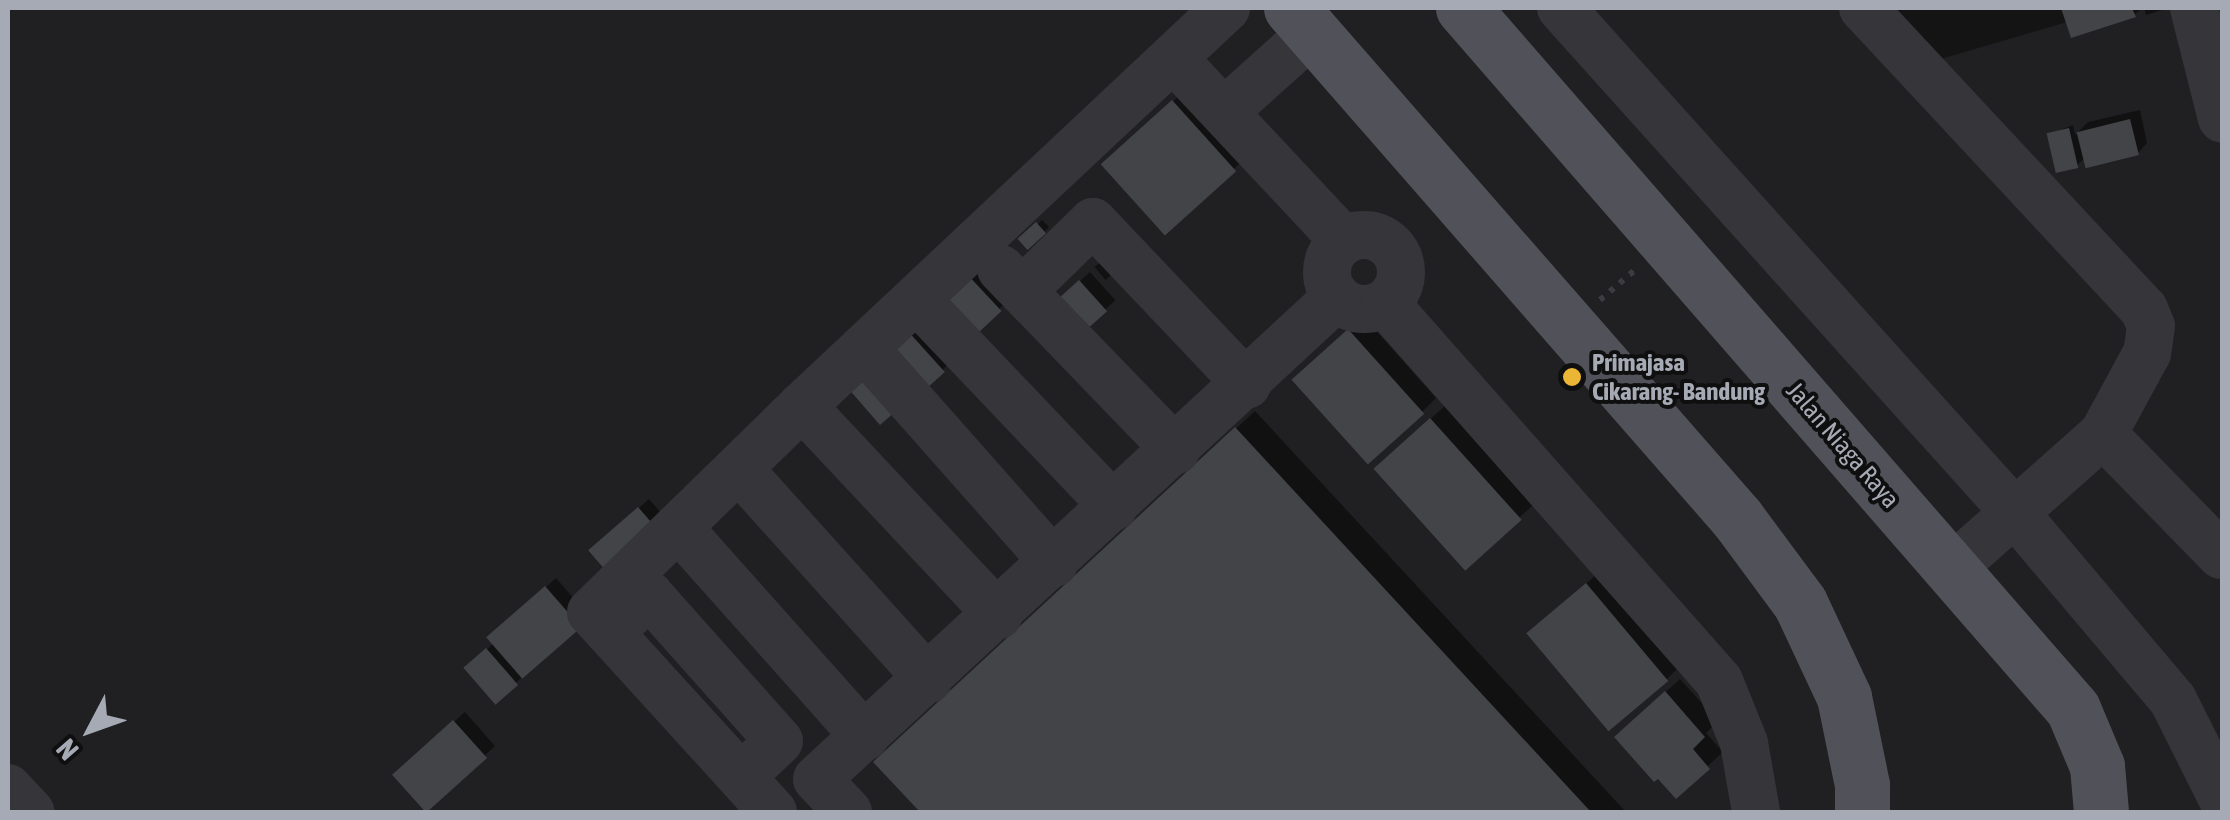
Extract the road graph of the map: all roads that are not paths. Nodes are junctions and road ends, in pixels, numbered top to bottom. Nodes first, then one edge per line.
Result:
1 (1226, 8) edge
2 (1464, 8) edge
3 (1561, 8) edge
4 (1862, 8) edge
5 (2194, 8) edge
6 (1302, 19) edge
7 (1173, 58) junction
8 (1226, 110) junction
9 (2222, 118) edge
10 (1344, 241) junction
11 (978, 244) junction
12 (1022, 291) junction
13 (1336, 297) junction
14 (918, 301) junction
15 (1385, 303) junction
16 (864, 348) junction
17 (1247, 384) junction
18 (802, 406) junction
19 (2102, 434) junction
20 (1176, 450) junction
21 (739, 469) junction
22 (1114, 507) junction
23 (2015, 512) junction
24 (664, 540) junction
25 (2221, 555) edge
26 (1054, 563) junction
27 (1950, 569) junction
28 (998, 615) junction
29 (928, 679) junction
30 (865, 737) junction
31 (8, 788) edge
32 (2222, 798) edge
33 (30, 812) edge
34 (773, 812) edge
35 (848, 812) edge
36 (1756, 812) edge
37 (1862, 812) edge
38 (2101, 812) edge

1 - 7 street
2 - 27 main road, Jalan Niaga Raya
3 - 23 street
4 - 19 street
5 - 9 street
6 - 8 street
6 - 37 main road
7 - 8 street
7 - 11 street
8 - 10 street
10 - 13 street
10 - 15 street
11 - 12 street
11 - 14 street
12 - 17 street
12 - 20 street
13 - 15 street
13 - 17 street
14 - 16 street
14 - 22 street
15 - 36 street
16 - 18 street
16 - 26 street
17 - 20 street
18 - 21 street
18 - 28 street
19 - 23 street
19 - 25 street
20 - 22 street
21 - 24 street
21 - 29 street
22 - 26 street
23 - 27 street
23 - 32 street
24 - 30 street
24 - 34 street
26 - 28 street
27 - 38 main road, Jalan Niaga Raya
28 - 29 street
29 - 30 street
30 - 35 street
31 - 33 street

